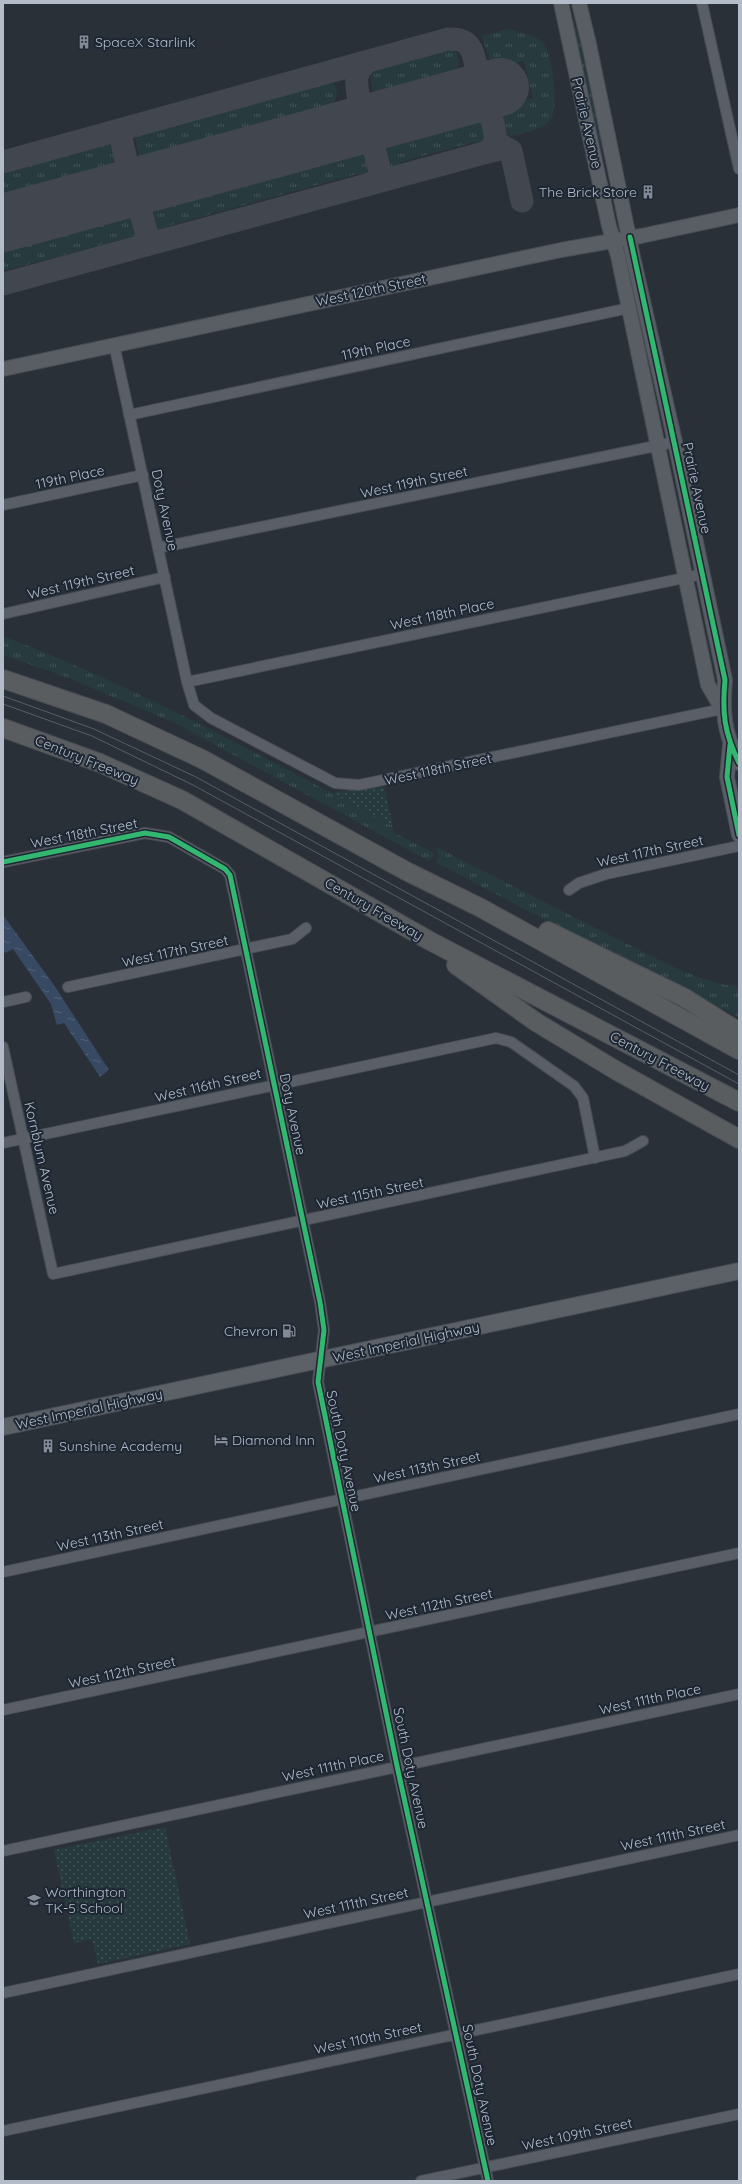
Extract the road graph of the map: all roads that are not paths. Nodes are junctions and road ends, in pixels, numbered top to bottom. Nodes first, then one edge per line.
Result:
1 (561, 3) edge
2 (579, 3) edge
3 (702, 3) edge
4 (739, 169) edge
5 (739, 215) edge
6 (630, 237) junction
7 (614, 240) junction
8 (628, 308) junction
9 (114, 344) junction
10 (3, 369) edge
11 (129, 415) junction
12 (675, 442) junction
13 (658, 446) junction
14 (143, 475) junction
15 (3, 505) edge
16 (158, 548) junction
17 (703, 574) junction
18 (165, 577) junction
19 (685, 577) junction
20 (3, 614) edge
21 (3, 679) edge
22 (187, 682) junction
23 (722, 708) junction
24 (3, 728) edge
25 (735, 744) edge
26 (739, 763) edge
27 (739, 835) edge
28 (739, 846) edge
29 (3, 862) edge
30 (230, 875) joint
31 (569, 890) dead end
32 (481, 908) junction
33 (306, 928) dead end
34 (430, 941) junction
35 (245, 950) junction
36 (68, 987) dead end
37 (26, 997) dead end
38 (3, 1002) edge
39 (739, 1032) edge
40 (3, 1048) edge
41 (739, 1050) edge
42 (274, 1084) junction
43 (739, 1102) edge
44 (734, 1135) edge
45 (23, 1139) junction
46 (642, 1142) dead end
47 (3, 1143) edge
48 (595, 1158) junction
49 (304, 1221) junction
50 (739, 1271) edge
51 (53, 1274) joint
52 (321, 1360) junction
53 (739, 1414) edge
54 (3, 1427) edge
55 (342, 1499) junction
56 (739, 1553) edge
57 (3, 1572) edge
58 (369, 1632) junction
59 (739, 1694) edge
60 (3, 1710) edge
61 (397, 1766) junction
62 (739, 1835) edge
63 (3, 1851) edge
64 (428, 1901) junction
65 (739, 1974) edge
66 (3, 1993) edge
67 (457, 2033) junction
68 (739, 2114) edge
69 (3, 2131) edge
70 (485, 2167) junction
71 (421, 2181) edge
72 (488, 2181) edge

1 - 7 main road, Prairie Avenue
2 - 6 main road, Prairie Avenue
3 - 4 street
5 - 6 main road, West 120th Street
6 - 7 main road, West 120th Street
6 - 12 main road, Prairie Avenue
7 - 8 main road, Prairie Avenue
7 - 9 main road, West 120th Street
8 - 11 street, 119th Place
8 - 13 main road, Prairie Avenue
9 - 10 main road, West 120th Street
9 - 11 street, Doty Avenue
11 - 14 street, Doty Avenue
12 - 13 street, West 119th Street
12 - 17 main road, Prairie Avenue
13 - 16 street, West 119th Street
13 - 19 main road, Prairie Avenue
14 - 15 street, 119th Place
14 - 16 street, Doty Avenue
16 - 18 street, Doty Avenue
17 - 19 street, West 118th Place
17 - 23 main road, Prairie Avenue
18 - 20 street, West 119th Street
18 - 22 street, Doty Avenue
19 - 22 street, West 118th Place
19 - 23 main road, Prairie Avenue
21 - 32 highway
22 - 23 street, West 118th Street
23 - 25 main road, Prairie Avenue
24 - 34 highway, Century Freeway
25 - 26 main road, Prairie Avenue
25 - 27 main road, Prairie Avenue
28 - 31 street, West 117th Street
29 - 30 street, West 118th Street
30 - 35 street, Doty Avenue
32 - 39 highway
32 - 41 highway
33 - 35 street, West 117th Street
34 - 43 highway, Century Freeway
34 - 44 highway
35 - 36 street, West 117th Street
35 - 42 street, Doty Avenue
37 - 38 street
40 - 45 street, Kornblum Avenue
42 - 45 street, West 116th Street
42 - 48 street, West 116th Street
42 - 49 street, Doty Avenue
45 - 47 street, West 116th Street
45 - 51 street, Kornblum Avenue
46 - 48 street, West 115th Street
48 - 49 street, West 115th Street
49 - 51 street, West 115th Street
49 - 52 street, Doty Avenue
50 - 52 main road, West Imperial Highway
52 - 54 main road, West Imperial Highway
52 - 55 street, South Doty Avenue
53 - 55 street, West 113th Street
55 - 57 street, West 113th Street
55 - 58 street, South Doty Avenue
56 - 58 street, West 112th Street
58 - 60 street, West 112th Street
58 - 61 street, South Doty Avenue
59 - 61 street, West 111th Place
61 - 63 street, West 111th Place
61 - 64 street, South Doty Avenue
62 - 64 street, West 111th Street
64 - 66 street, West 111th Street
64 - 67 street, South Doty Avenue
65 - 67 street, West 110th Street
67 - 69 street, West 110th Street
67 - 70 street, South Doty Avenue
68 - 70 street, West 109th Street
70 - 71 street, West 109th Street
70 - 72 street, South Doty Avenue

